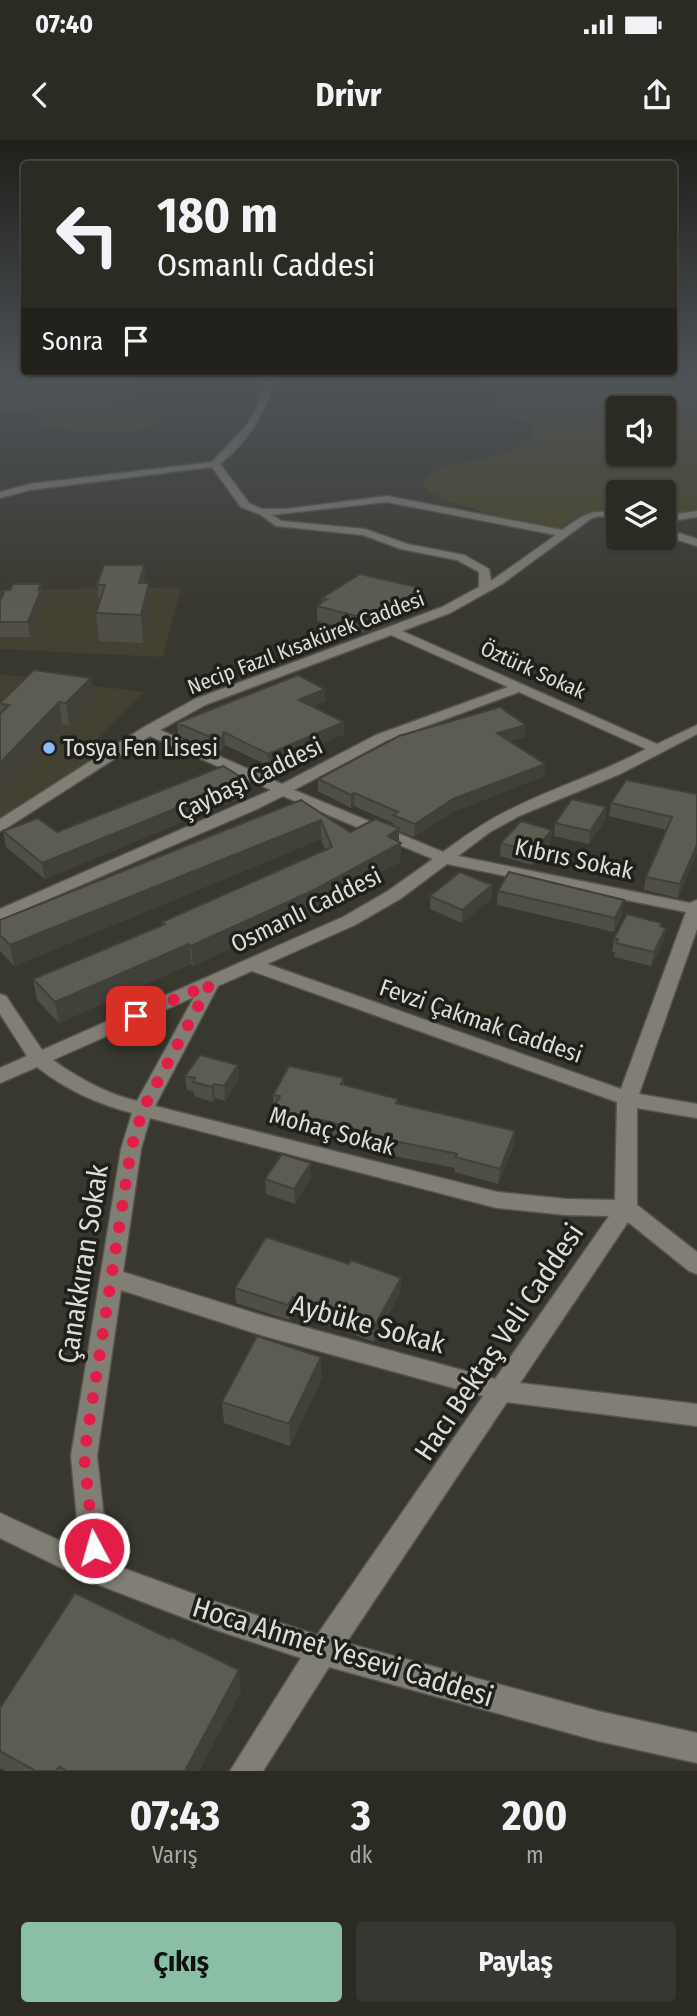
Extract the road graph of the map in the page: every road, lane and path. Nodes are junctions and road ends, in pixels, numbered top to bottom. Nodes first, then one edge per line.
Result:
1 (223, 457) edge
2 (215, 464) junction
3 (0, 495) edge
4 (260, 512) junction
5 (606, 514) edge
6 (697, 514) edge
7 (676, 517) edge
8 (563, 533) junction
9 (676, 536) edge
10 (697, 543) edge
11 (485, 589) junction
12 (391, 630) junction
13 (520, 687) junction
14 (697, 729) edge
15 (149, 730) junction
16 (657, 749) junction
17 (283, 791) junction
18 (0, 826) edge
19 (443, 858) junction
20 (696, 907) edge
21 (0, 915) edge
22 (253, 965) junction
23 (210, 984) junction
24 (0, 1000) edge
25 (37, 1058) junction
26 (0, 1076) edge
27 (627, 1100) junction
28 (143, 1109) junction
29 (697, 1111) edge
30 (626, 1208) junction
31 (697, 1265) edge
32 (113, 1278) junction
33 (502, 1391) junction
34 (697, 1415) edge
35 (0, 1525) edge
36 (96, 1571) junction
37 (323, 1651) junction
38 (697, 1748) edge
39 (245, 1771) edge

1 - 2 street
2 - 3 street
2 - 4 street
4 - 8 street
4 - 11 street
5 - 8 street, Necip Fazıl Kısakürek Caddesi
6 - 7 street
8 - 11 street, Necip Fazıl Kısakürek Caddesi
9 - 10 street
11 - 12 street, Necip Fazıl Kısakürek Caddesi
12 - 13 street, Öztürk Sokak
12 - 15 street, Necip Fazıl Kısakürek Caddesi
13 - 16 street, Öztürk Sokak
13 - 17 street, Çaybaşı Caddesi
14 - 16 street, Osmanlı Caddesi
15 - 17 street, Kıbrıs Sokak
15 - 18 street, Necip Fazıl Kısakürek Caddesi
16 - 19 street, Osmanlı Caddesi
17 - 19 street, Kıbrıs Sokak
17 - 21 street, Çaybaşı Caddesi
19 - 20 street, Kıbrıs Sokak
19 - 22 street, Osmanlı Caddesi
20 - 27 street
22 - 23 street, Osmanlı Caddesi
22 - 27 street, Fevzi Çakmak Caddesi
23 - 25 street, Osmanlı Caddesi
23 - 28 street, Çanakkıran Sokak
24 - 25 street
25 - 26 street, Osmanlı Caddesi
25 - 28 street, Mohaç Sokak
27 - 29 street, Fevzi Çakmak Caddesi
27 - 30 street
28 - 30 street, Mohaç Sokak
28 - 32 street, Çanakkıran Sokak
30 - 31 street
30 - 33 street, Hacı Bektaş Veli Caddesi
32 - 33 street, Aybüke Sokak
32 - 36 street, Çanakkıran Sokak
33 - 34 street, Aybüke Sokak
33 - 37 street, Hacı Bektaş Veli Caddesi
35 - 36 street, Hoca Ahmet Yesevi Caddesi
36 - 37 street, Hoca Ahmet Yesevi Caddesi
37 - 38 street, Hoca Ahmet Yesevi Caddesi
37 - 39 street, Hacı Bektaş Veli Caddesi

